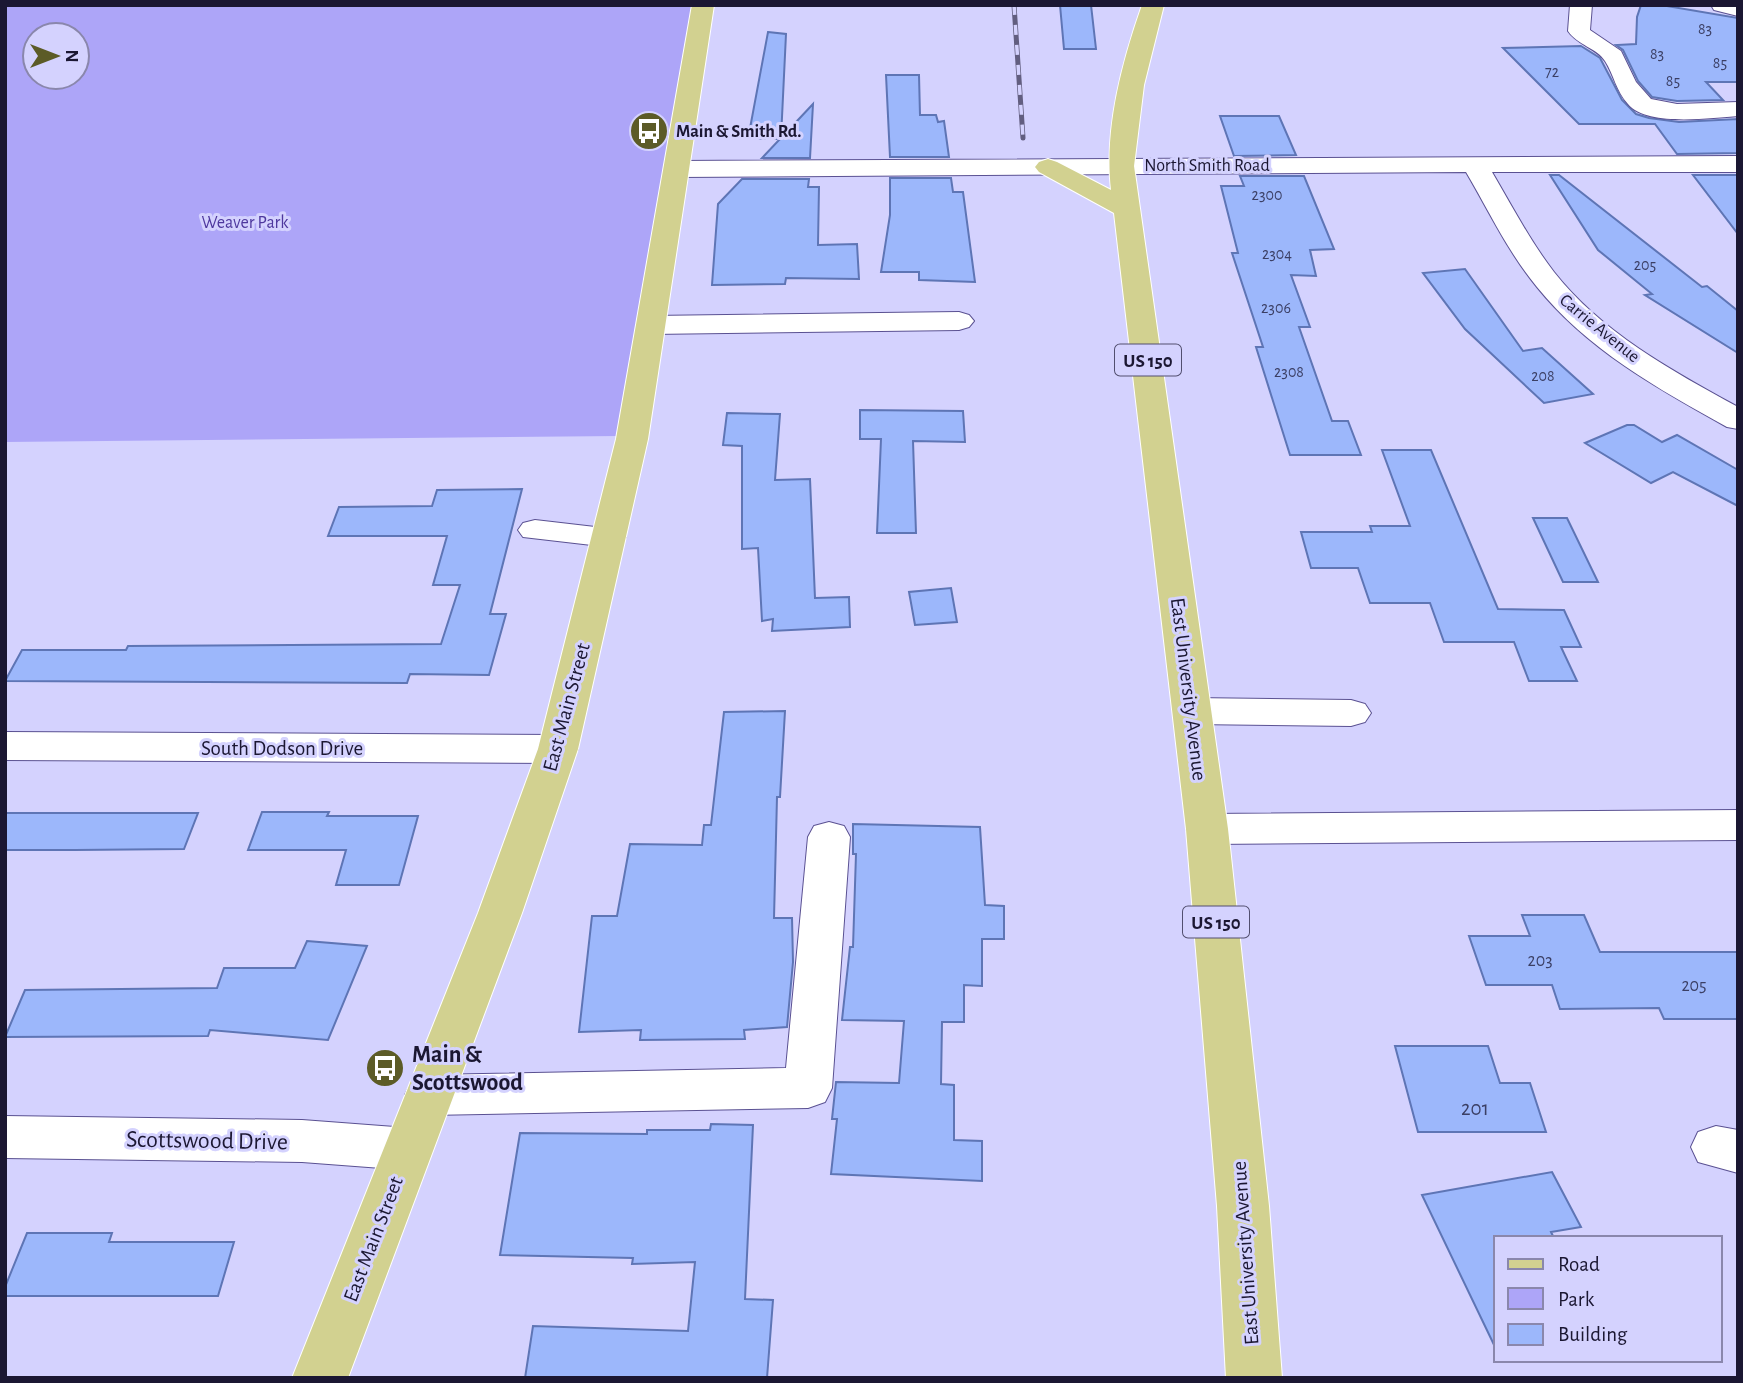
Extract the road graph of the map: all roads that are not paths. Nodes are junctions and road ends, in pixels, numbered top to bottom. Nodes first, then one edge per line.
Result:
1 (703, 5) edge
2 (1153, 5) edge
3 (1581, 5) edge
4 (1722, 5) edge
5 (1738, 10) edge
6 (1738, 109) edge
7 (1738, 164) edge
8 (1475, 165) junction
9 (1121, 166) junction
10 (1048, 167) junction
11 (677, 169) junction
12 (1127, 209) junction
13 (959, 321) dead end
14 (651, 326) junction
15 (1738, 420) edge
16 (535, 530) dead end
17 (609, 537) junction
18 (1192, 711) junction
19 (1351, 713) dead end
20 (5, 746) edge
21 (558, 749) junction
22 (1738, 825) edge
23 (1207, 829) junction
24 (829, 837) dead end
25 (429, 1095) junction
26 (5, 1137) edge
27 (408, 1149) junction
28 (320, 1378) edge
29 (1254, 1378) edge

1 - 11 main road, East Main Street
2 - 9 main road, East University Avenue / US 150
3 - 6 street
4 - 5 street
7 - 8 street, North Smith Road
8 - 9 street, North Smith Road
8 - 15 street, Carrie Avenue
9 - 10 street, North Smith Road
9 - 12 main road, East University Avenue / US 150
10 - 11 street, North Smith Road
10 - 12 main road
11 - 14 main road, East Main Street
12 - 18 main road, East University Avenue / US 150
13 - 14 street
14 - 17 main road, East Main Street
16 - 17 street
17 - 21 main road, East Main Street
18 - 19 street
18 - 23 main road, East University Avenue / US 150
20 - 21 street, South Dodson Drive
21 - 25 main road, East Main Street
22 - 23 street
23 - 29 main road, East University Avenue / US 150
24 - 25 street
25 - 27 main road, East Main Street
26 - 27 street, Scottswood Drive
27 - 28 main road, East Main Street

